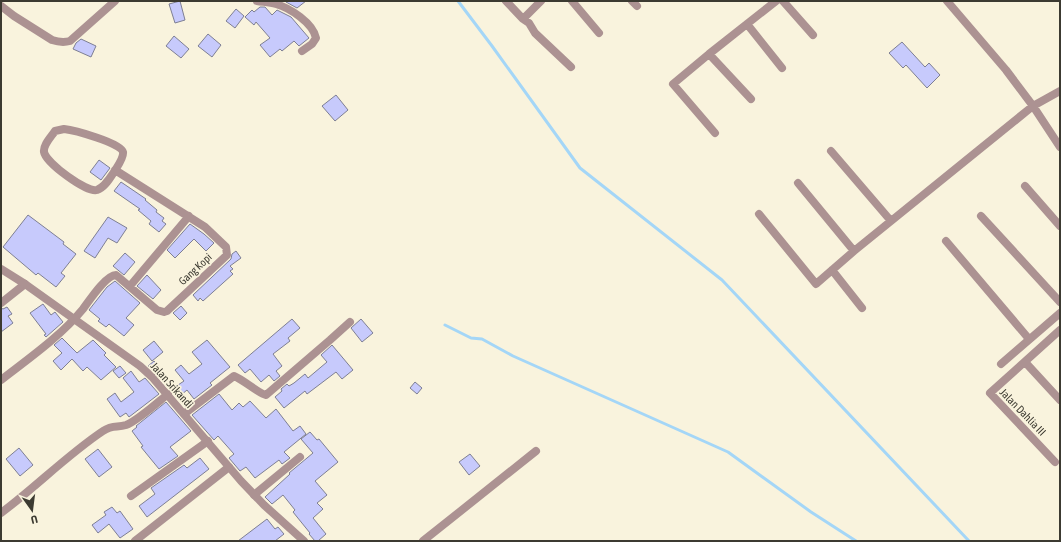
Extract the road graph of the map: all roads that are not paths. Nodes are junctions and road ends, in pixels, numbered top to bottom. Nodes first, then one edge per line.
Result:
1 (115, 1) edge
2 (257, 1) edge
3 (506, 1) edge
4 (540, 1) edge
5 (572, 1) edge
6 (776, 1) edge
7 (783, 1) edge
8 (947, 1) edge
9 (1, 6) edge
10 (523, 19) junction
11 (747, 24) junction
12 (599, 33) dead end
13 (814, 35) dead end
14 (302, 51) dead end
15 (709, 54) junction
16 (571, 67) dead end
17 (782, 68) dead end
18 (1060, 91) edge
19 (751, 99) dead end
20 (1033, 106) junction
21 (715, 133) dead end
22 (1060, 147) edge
23 (831, 151) dead end
24 (115, 170) junction
25 (798, 183) dead end
26 (1025, 186) dead end
27 (759, 214) dead end
28 (190, 216) junction
29 (981, 216) dead end
30 (891, 221) junction
31 (1060, 226) edge
32 (946, 241) dead end
33 (854, 251) junction
34 (1, 269) edge
35 (832, 270) junction
36 (25, 284) junction
37 (130, 286) junction
38 (1060, 302) edge
39 (1, 303) edge
40 (862, 308) dead end
41 (1060, 313) edge
42 (74, 320) junction
43 (350, 322) dead end
44 (1060, 330) edge
45 (1029, 339) junction
46 (1025, 362) junction
47 (1001, 364) dead end
48 (1, 380) edge
49 (168, 394) junction
50 (1060, 400) edge
51 (184, 414) junction
52 (208, 441) junction
53 (536, 451) dead end
54 (300, 457) dead end
55 (1056, 462) dead end
56 (229, 467) junction
57 (254, 495) junction
58 (131, 496) dead end
59 (1, 513) edge
60 (300, 540) edge
61 (424, 540) edge
62 (135, 541) edge

1 - 9 street
2 - 14 street
3 - 10 street
4 - 10 street
5 - 12 street
6 - 11 street
7 - 13 street
8 - 20 street
10 - 16 street
11 - 15 street
11 - 17 street
15 - 19 street
15 - 21 street
18 - 20 street
20 - 22 street
20 - 30 street
23 - 30 street
24 - 24 street
24 - 28 street, Gang Kopi
25 - 33 street
26 - 31 street
27 - 35 street
28 - 37 street
28 - 37 street, Gang Kopi
29 - 38 street
30 - 33 street
32 - 45 street
33 - 35 street
34 - 36 street, Jalan Srikandi
35 - 40 street
36 - 39 street
36 - 42 street, Jalan Srikandi
37 - 42 street, Gang Kopi
41 - 45 street
42 - 48 street, Gang Kopi
42 - 49 street, Jalan Srikandi
43 - 51 street
44 - 46 street, Jalan Dahlia III
45 - 47 street
46 - 50 street
46 - 55 street, Jalan Dahlia III
49 - 51 street, Jalan Srikandi
49 - 59 street
51 - 52 street, Jalan Srikandi
52 - 56 street, Jalan Srikandi
52 - 58 street
53 - 61 street
54 - 57 street
56 - 57 street, Jalan Srikandi
56 - 62 street
57 - 60 street, Jalan Srikandi

